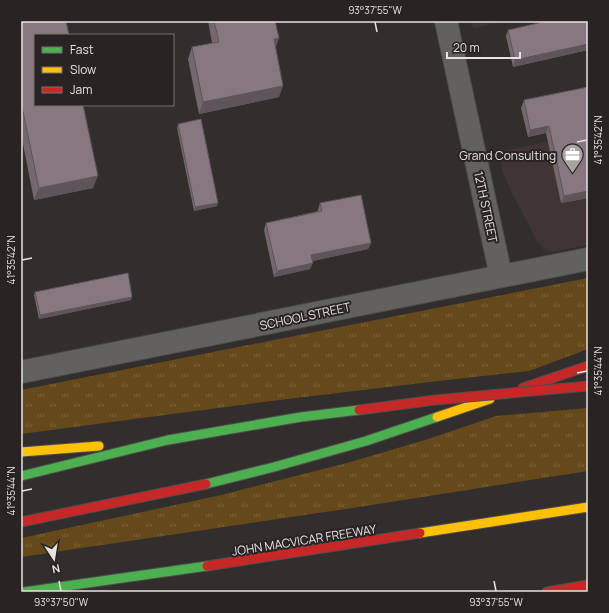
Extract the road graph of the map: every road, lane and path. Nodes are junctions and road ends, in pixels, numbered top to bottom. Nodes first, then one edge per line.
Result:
1 (446, 21) edge
2 (588, 258) edge
3 (501, 276) junction
4 (588, 366) edge
5 (21, 372) edge
6 (588, 386) edge
7 (164, 440) junction
8 (21, 452) edge
9 (21, 476) edge
10 (588, 508) edge
11 (21, 522) edge
12 (588, 585) edge
13 (24, 592) edge
14 (547, 592) edge

1 - 3 street, 12TH STREET
2 - 3 street, SCHOOL STREET
3 - 5 street, SCHOOL STREET
4 - 11 highway
6 - 7 highway, bridge
7 - 8 highway
7 - 9 highway
10 - 13 highway, JOHN MACVICAR FREEWAY
12 - 14 highway

